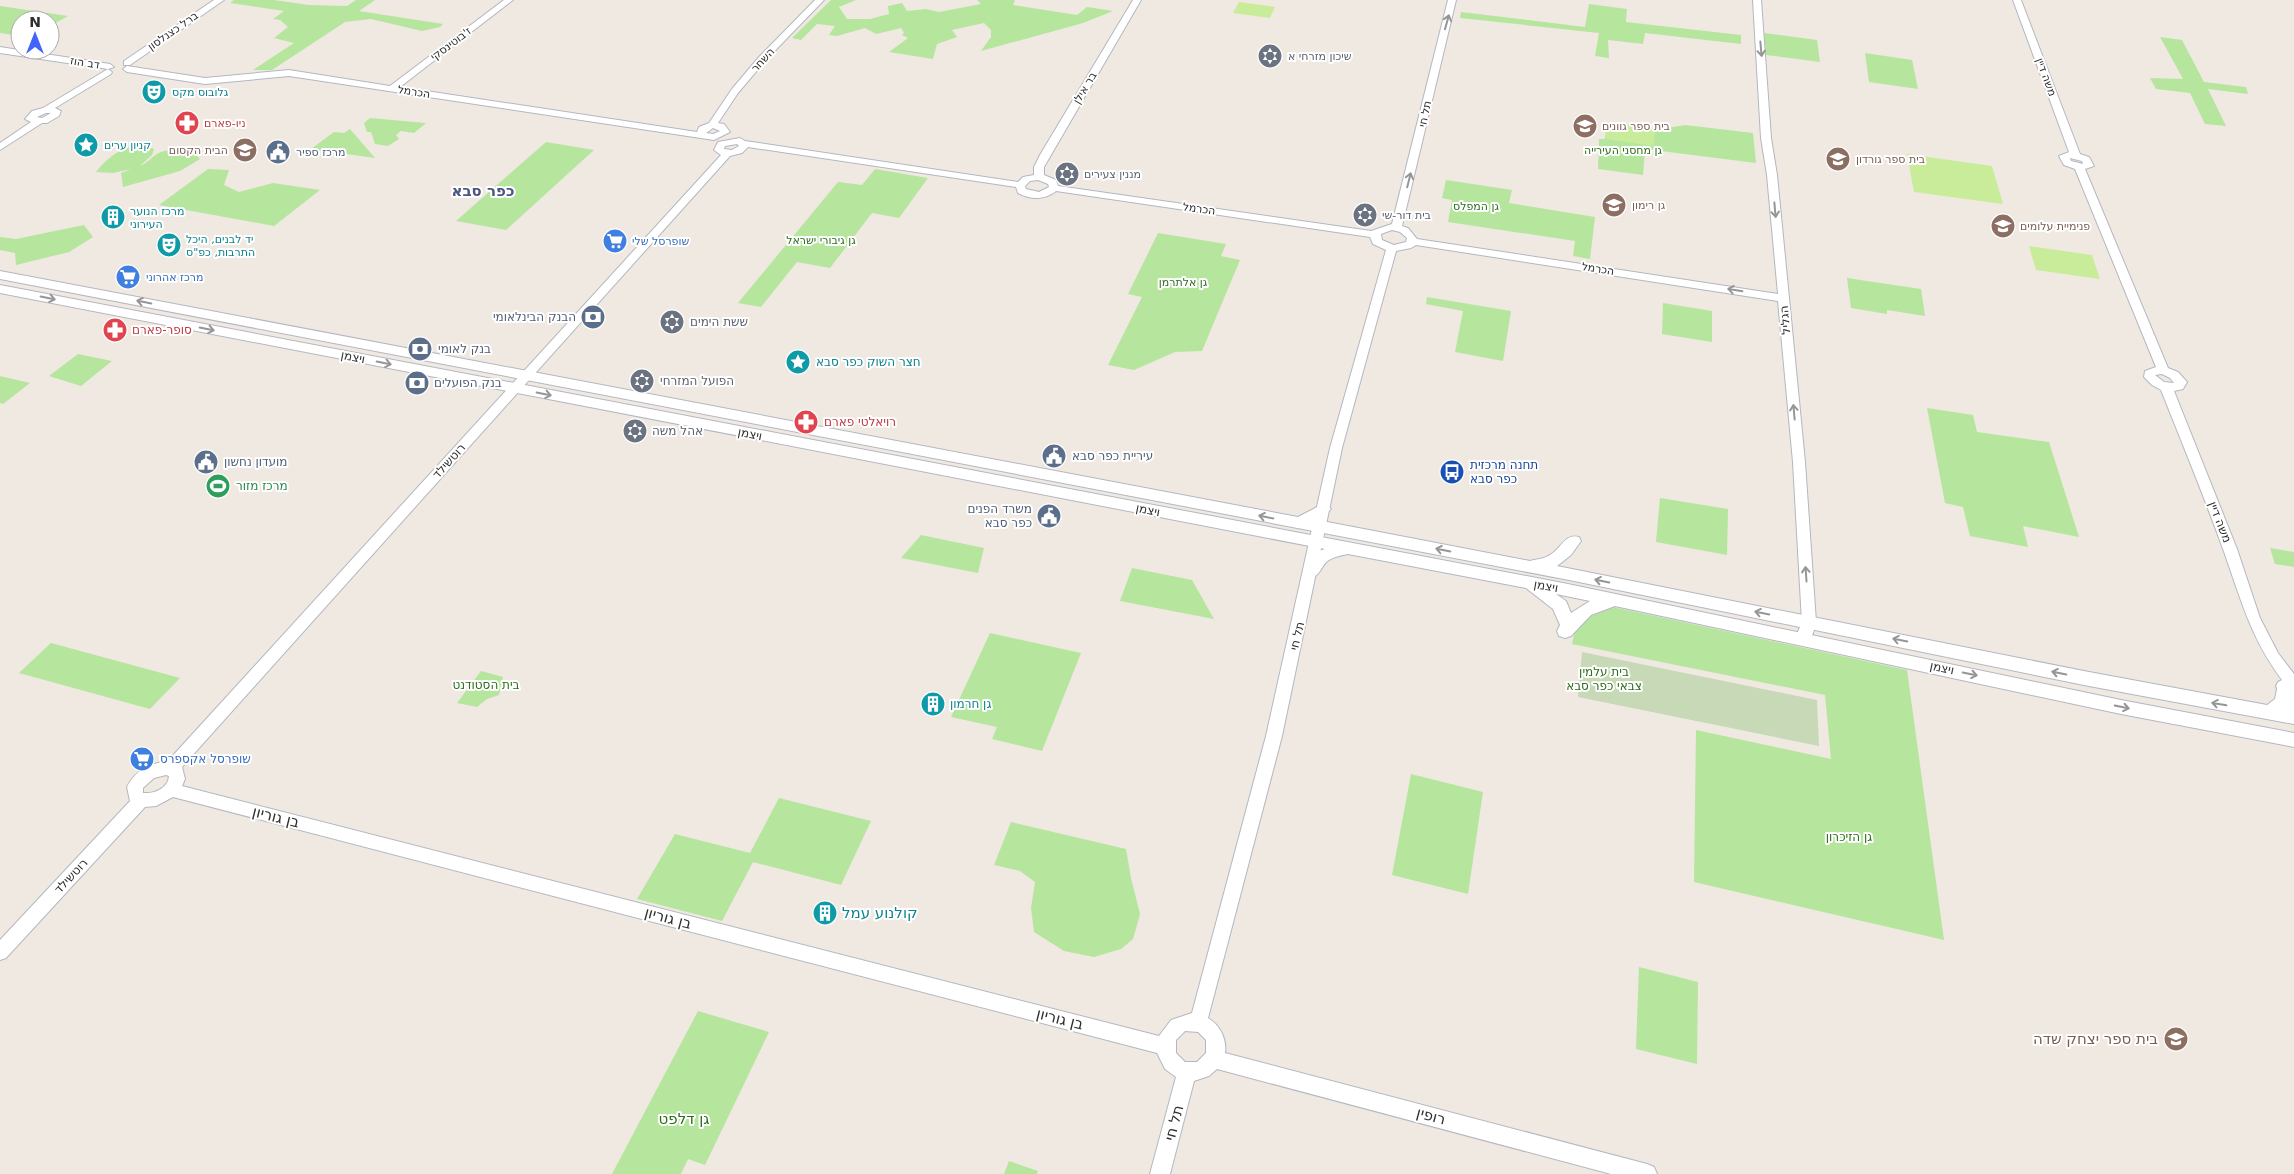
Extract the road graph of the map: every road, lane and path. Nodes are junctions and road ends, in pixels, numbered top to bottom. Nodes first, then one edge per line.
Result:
1 (220, 0) edge
2 (509, 0) edge
3 (820, 0) edge
4 (1137, 0) edge
5 (1452, 0) edge
6 (1757, 0) edge
7 (2017, 0) edge
8 (0, 50) edge
9 (127, 66) junction
10 (112, 70) junction
11 (393, 88) junction
12 (35, 121) junction
13 (712, 125) junction
14 (725, 132) junction
15 (705, 136) junction
16 (0, 139) edge
17 (740, 142) junction
18 (0, 147) edge
19 (724, 149) junction
20 (1039, 177) junction
21 (1020, 185) junction
22 (1054, 188) junction
23 (1397, 228) junction
24 (1375, 235) junction
25 (1412, 241) junction
26 (1392, 248) junction
27 (0, 275) edge
28 (0, 289) edge
29 (1783, 298) junction
30 (527, 375) junction
31 (515, 388) junction
32 (1323, 508) junction
33 (1300, 523) junction
34 (1318, 526) junction
35 (1572, 541) dead end
36 (1316, 542) junction
37 (1354, 549) junction
38 (1311, 572) junction
39 (1525, 574) junction
40 (1618, 600) junction
41 (1809, 622) junction
42 (1802, 639) junction
43 (2289, 687) edge
44 (2294, 710) edge
45 (2267, 712) junction
46 (2294, 717) edge
47 (2294, 740) edge
48 (170, 768) junction
49 (171, 790) junction
50 (142, 800) junction
51 (0, 952) edge
52 (1198, 1023) junction
53 (1165, 1046) junction
54 (1214, 1059) junction
55 (1187, 1072) junction
56 (1160, 1174) edge
57 (1647, 1174) edge

1 - 9 street, ברל כצנלסון
2 - 11 street, ז'בוטינסקי
3 - 13 street, השחר
4 - 20 street, בר אילן
23 -> 5 street, תל חי
6 -> 29 street, הגליל
7 - 43 street, משה דיין
8 - 10 street, דב הוז
9 - 10 street
9 - 11 street, הכרמל
10 - 12 street
11 - 15 street, הכרמל
12 - 16 street
12 - 18 street
13 - 14 street
13 - 15 street, השחר
14 - 15 street
14 - 17 street
15 - 19 street
17 - 19 street, רוטשילד
17 - 21 street
19 - 30 street, רוטשילד
20 - 21 street
20 - 22 street
21 - 22 street
22 - 24 street, הכרמל
23 - 24 street
23 - 25 street
24 - 26 street
25 - 26 street
29 -> 25 street, הכרמל
26 - 32 street, תל חי
30 -> 27 main road, ויצמן
28 -> 31 main road, ויצמן
41 -> 29 street, הגליל
30 - 31 street, רוטשילד
33 -> 30 main road, ויצמן
31 -> 36 main road, ויצמן
31 - 48 street, רוטשילד
32 - 33 main road
32 - 34 street, תל חי
33 - 34 main road, ויצמן
34 - 36 street, תל חי
39 -> 34 main road, ויצמן
35 - 39 main road
36 - 37 main road, ויצמן
36 - 38 street, תל חי
37 - 38 main road
37 - 39 main road, ויצמן
38 - 52 street, תל חי
39 - 40 main road, ויצמן
39 - 40 main road
41 -> 39 main road, ויצמן
40 - 42 main road, ויצמן
41 - 42 street, הגליל
45 -> 41 main road, ויצמן
42 -> 47 main road, ויצמן
43 - 44 street, משה דיין
43 - 45 main road
45 - 46 main road, ויצמן
48 - 49 street
48 - 50 street
49 - 50 street
49 - 53 street, בן גוריון
50 - 51 street, רוטשילד
52 - 53 street
52 - 54 street
53 - 55 street
54 - 55 street
54 - 57 street, רופין
55 - 56 street, תל חי

